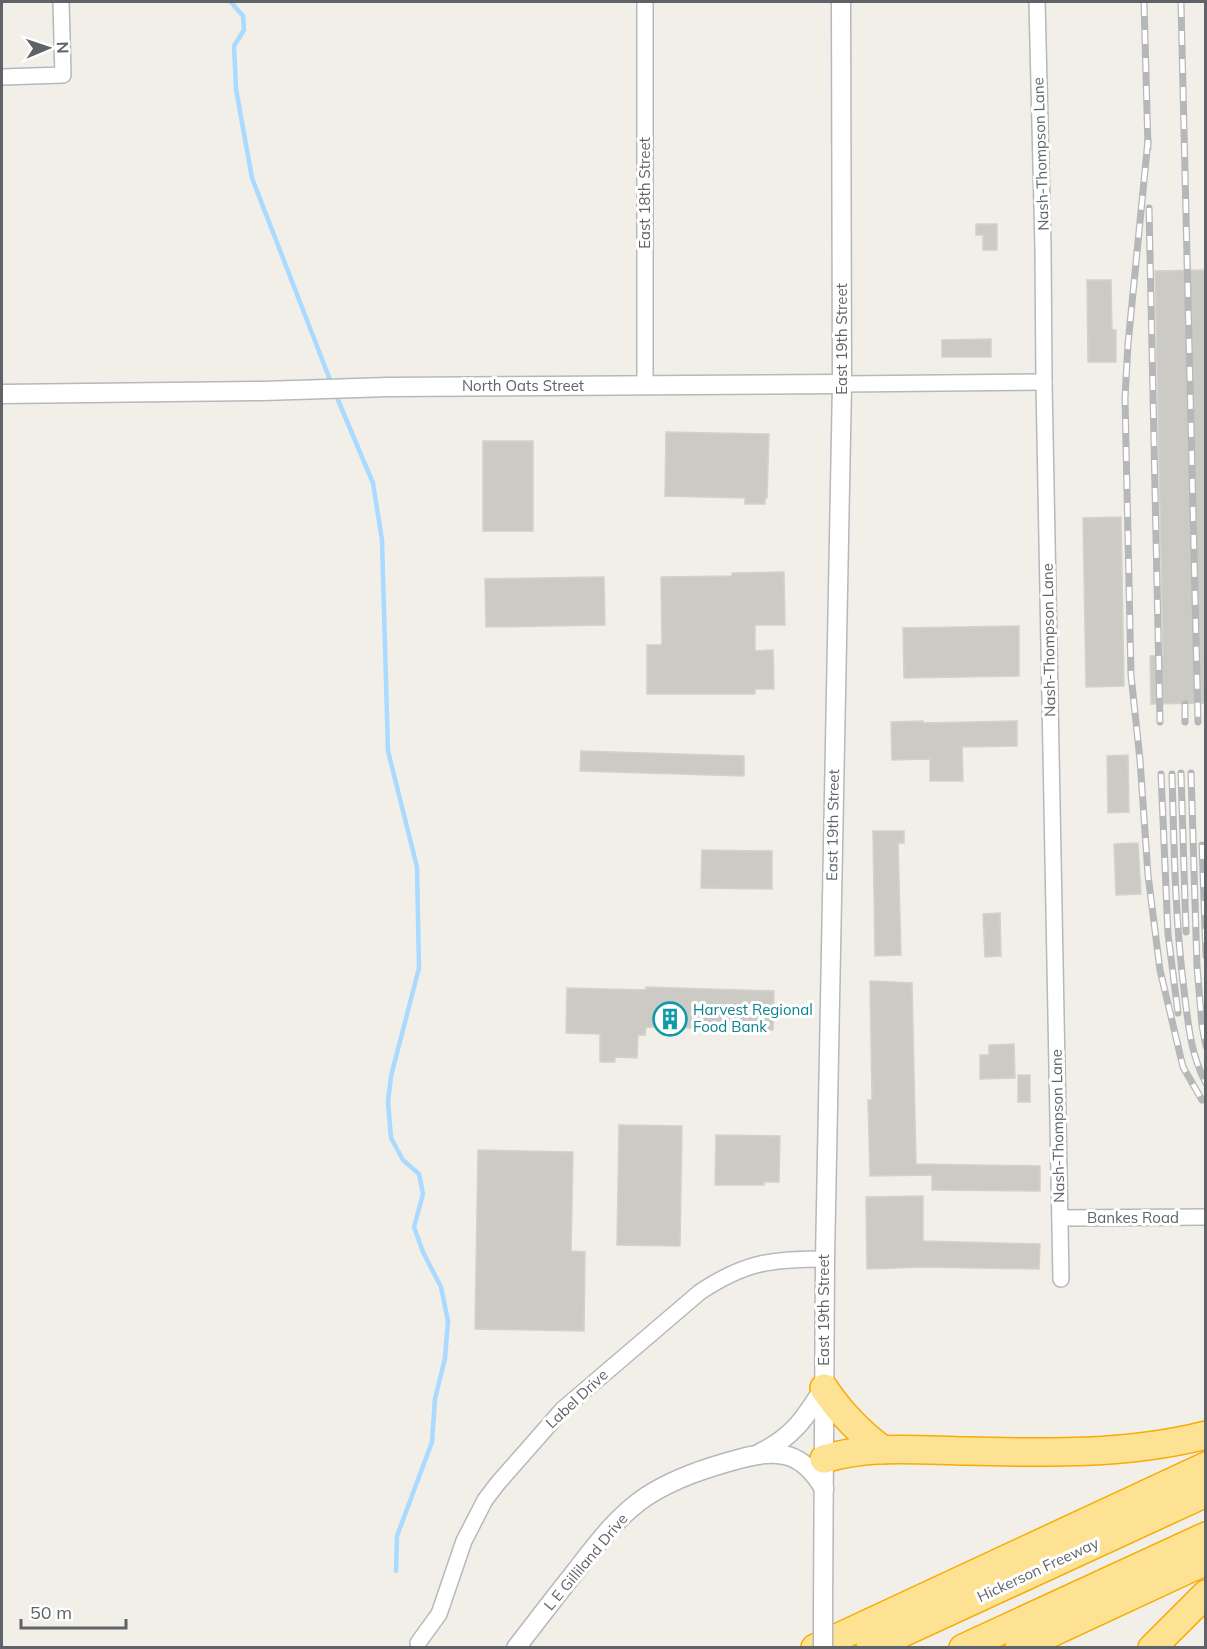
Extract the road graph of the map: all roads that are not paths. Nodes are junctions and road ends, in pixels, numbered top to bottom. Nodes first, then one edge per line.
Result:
1 (61, 2) edge
2 (645, 2) edge
3 (841, 2) edge
4 (1037, 2) edge
5 (2, 77) edge
6 (1044, 382) junction
7 (842, 384) junction
8 (645, 386) junction
9 (2, 394) edge
10 (1206, 1217) edge
11 (1060, 1218) junction
12 (825, 1259) junction
13 (1060, 1279) dead end
14 (824, 1388) junction
15 (1206, 1435) edge
16 (884, 1450) junction
17 (760, 1453) junction
18 (824, 1459) junction
19 (1206, 1466) edge
20 (824, 1489) junction
21 (1206, 1493) edge
22 (1206, 1536) edge
23 (1206, 1561) edge
24 (1206, 1594) edge
25 (418, 1643) dead end
26 (516, 1647) edge
27 (815, 1647) edge
28 (823, 1647) edge
29 (870, 1647) edge
30 (963, 1647) edge
31 (1018, 1647) edge
32 (1152, 1647) edge

1 - 5 street
2 - 8 street, East 18th Street
3 - 7 street, East 19th Street
4 - 6 street, Nash-Thompson Lane
6 - 7 street, North Oats Street
6 - 11 street, Nash-Thompson Lane
7 - 8 street, North Oats Street
7 - 12 street, East 19th Street
8 - 9 street, North Oats Street
10 - 11 street, Bankes Road
11 - 13 street, Nash-Thompson Lane
12 - 14 street, East 19th Street
12 - 25 street, Label Drive
14 - 16 highway
14 - 17 street
14 - 18 street, East 19th Street
15 - 16 highway
16 - 18 highway
17 - 20 street, L E Gilliland Drive
17 - 26 street, L E Gilliland Drive
18 - 20 street, East 19th Street
19 - 27 highway
20 - 28 street, East 19th Street, bridge
21 - 29 highway, Hickerson Freeway
22 - 30 highway
23 - 31 highway
24 - 32 highway

